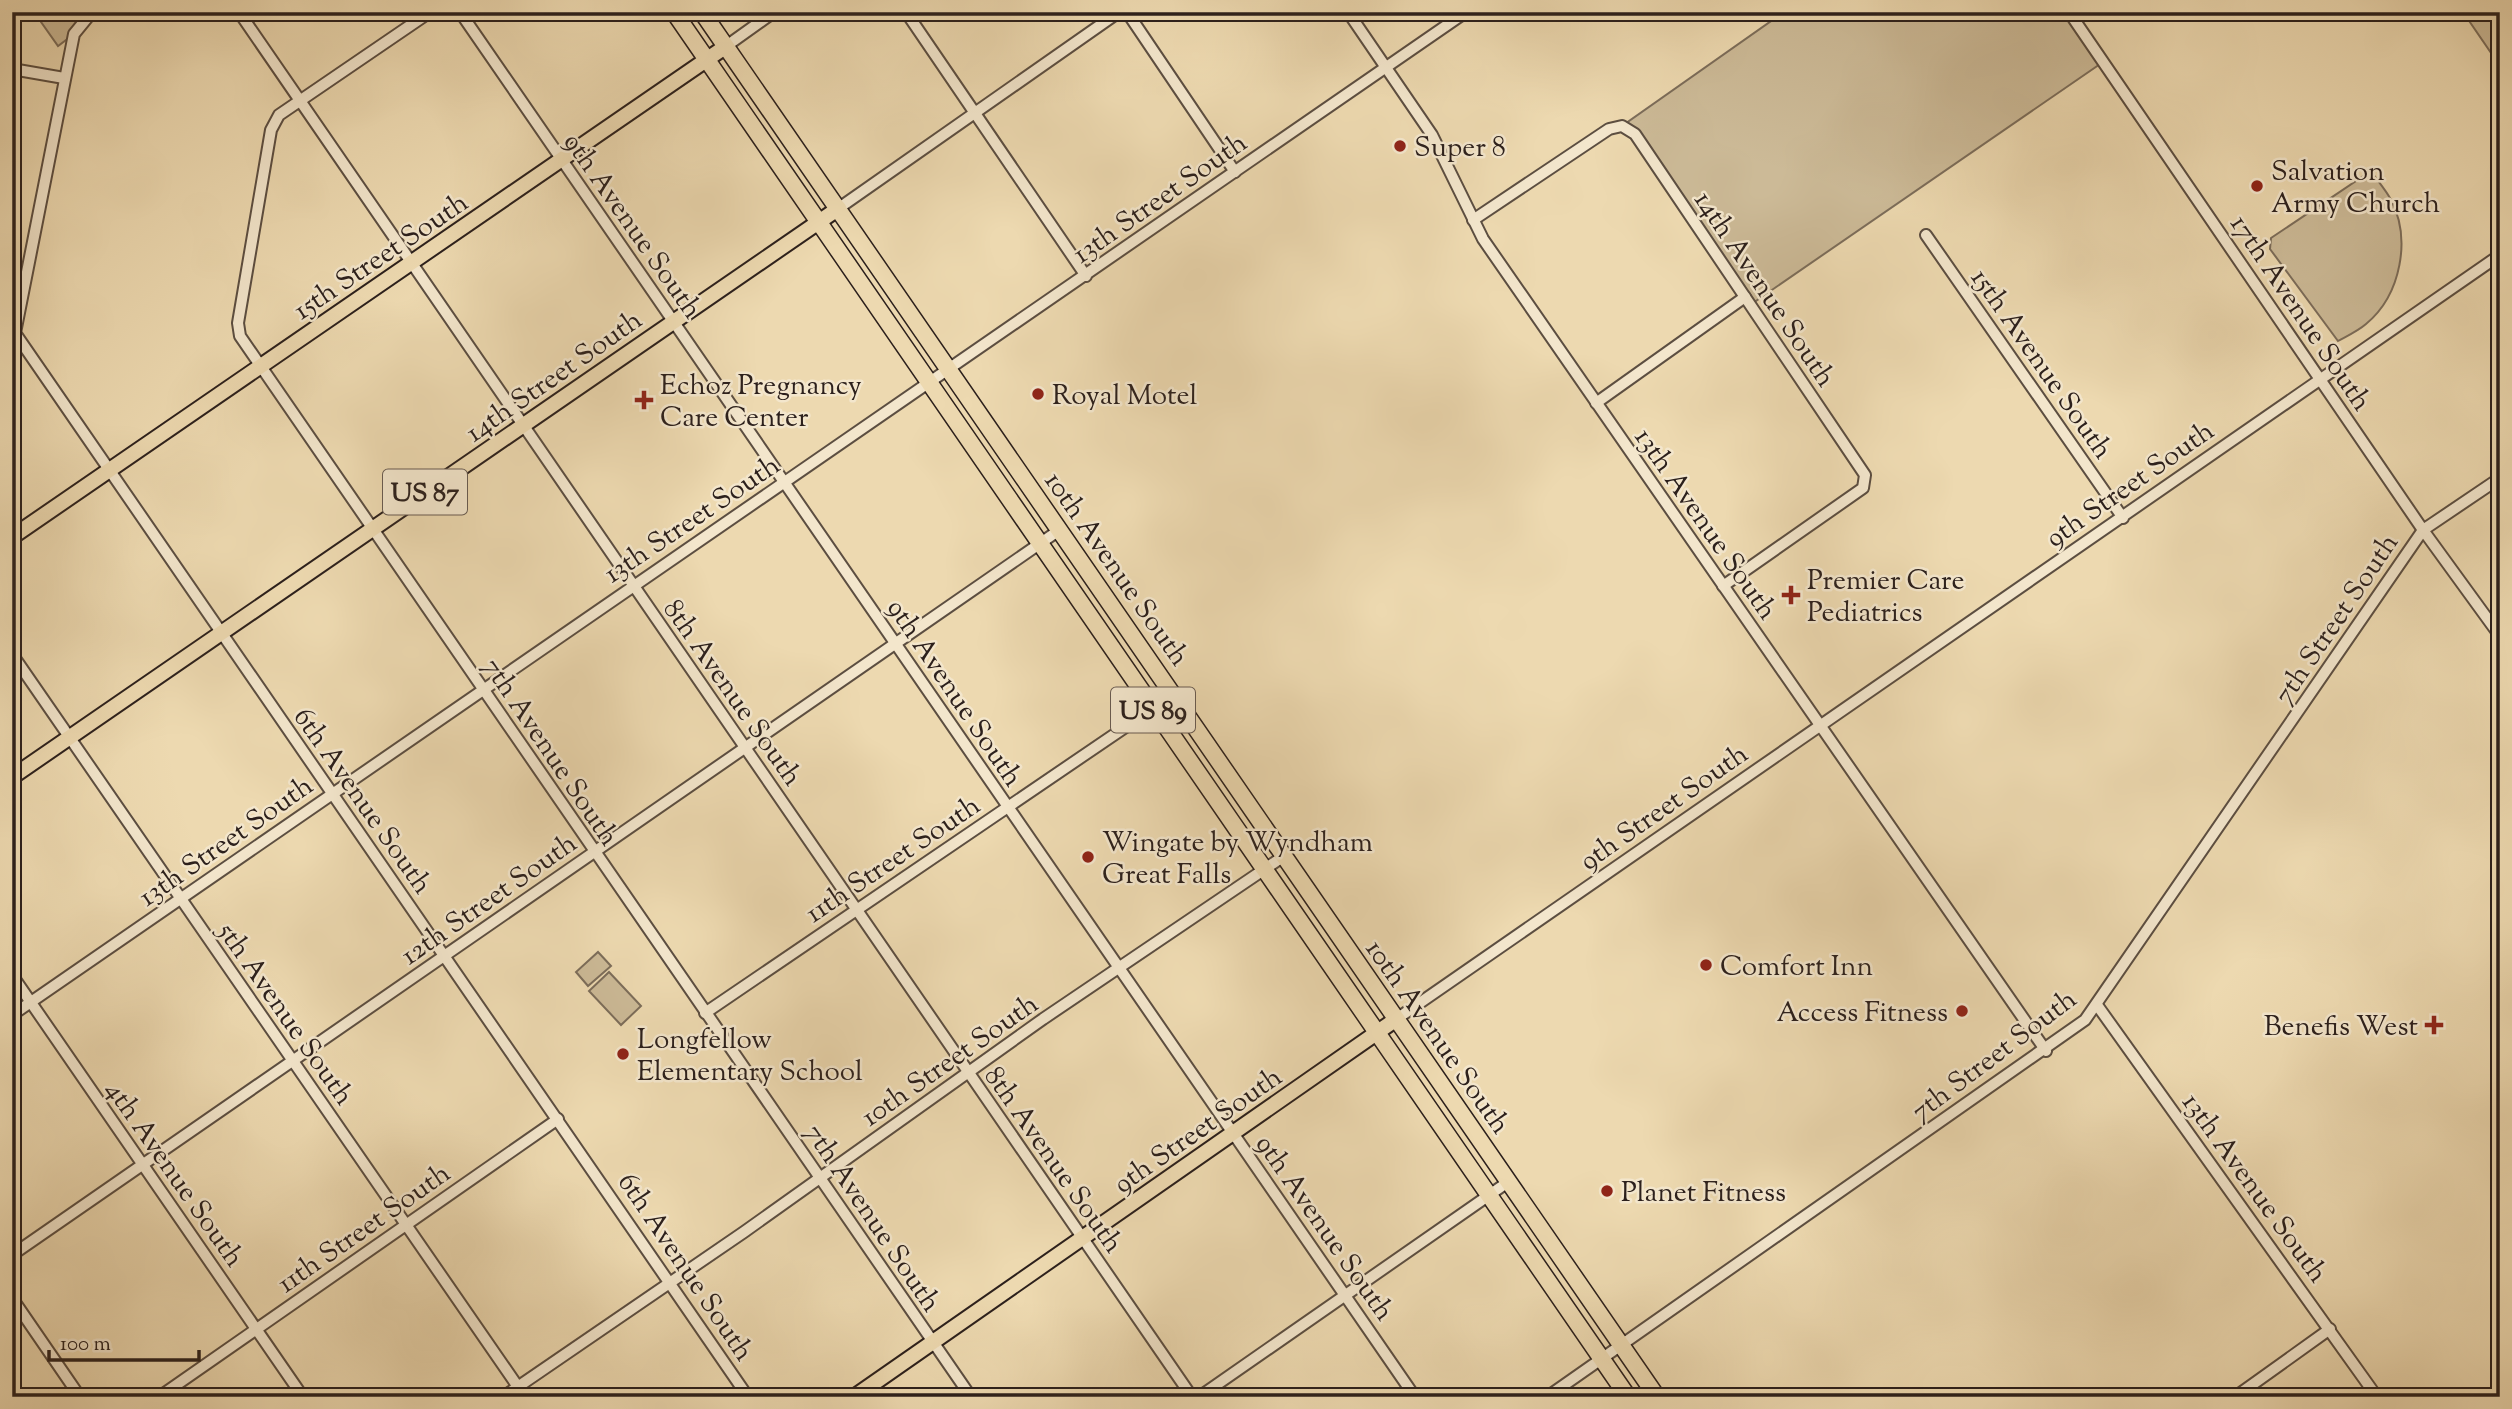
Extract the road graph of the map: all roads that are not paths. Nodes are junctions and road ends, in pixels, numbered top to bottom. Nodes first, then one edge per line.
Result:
1 (92, 12) edge
2 (239, 12) edge
3 (429, 12) edge
4 (460, 12) edge
5 (674, 12) edge
6 (702, 12) edge
7 (774, 12) edge
8 (906, 12) edge
9 (1119, 12) edge
10 (1127, 12) edge
11 (1348, 12) edge
12 (1466, 12) edge
13 (2069, 12) edge
14 (726, 47) junction
15 (708, 60) junction
16 (1385, 68) junction
17 (12, 69) edge
18 (64, 78) junction
19 (300, 100) junction
20 (974, 112) junction
21 (561, 160) junction
22 (1235, 172) junction
23 (839, 208) junction
24 (1473, 220) junction
25 (818, 223) junction
26 (1926, 235) dead end
27 (2500, 255) edge
28 (412, 264) junction
29 (1086, 276) junction
30 (1745, 297) junction
31 (673, 321) junction
32 (14, 333) edge
33 (260, 366) junction
34 (949, 370) junction
35 (2321, 380) junction
36 (929, 383) junction
37 (1596, 403) junction
38 (523, 426) junction
39 (109, 471) junction
40 (2500, 478) edge
41 (784, 482) junction
42 (2123, 518) junction
43 (372, 528) junction
44 (2423, 530) junction
45 (1058, 531) junction
46 (12, 537) edge
47 (1041, 544) junction
48 (632, 585) junction
49 (1723, 586) junction
50 (220, 632) junction
51 (2500, 636) edge
52 (896, 645) junction
53 (12, 654) edge
54 (482, 689) junction
55 (1174, 694) junction
56 (1153, 710) junction
57 (1821, 726) junction
58 (68, 738) junction
59 (745, 748) junction
60 (12, 777) edge
61 (332, 794) junction
62 (1007, 807) junction
63 (594, 852) junction
64 (1284, 856) junction
65 (1264, 870) junction
66 (180, 899) junction
67 (856, 910) junction
68 (445, 956) junction
69 (1119, 970) junction
70 (12, 975) edge
71 (31, 1002) junction
72 (2097, 1005) junction
73 (705, 1013) junction
74 (12, 1015) edge
75 (1395, 1020) junction
76 (1378, 1032) junction
77 (2046, 1051) junction
78 (294, 1061) junction
79 (968, 1072) junction
80 (558, 1119) junction
81 (1234, 1134) junction
82 (142, 1164) junction
83 (820, 1178) junction
84 (1508, 1182) junction
85 (1489, 1194) junction
86 (407, 1225) junction
87 (1083, 1238) junction
88 (12, 1255) edge
89 (671, 1282) junction
90 (1345, 1295) junction
91 (12, 1298) edge
92 (256, 1329) junction
93 (2330, 1329) junction
94 (932, 1342) junction
95 (1621, 1345) junction
96 (1602, 1358) junction
97 (518, 1386) junction
98 (80, 1397) edge
99 (159, 1397) edge
100 (303, 1397) edge
101 (503, 1397) edge
102 (525, 1397) edge
103 (748, 1397) edge
104 (854, 1397) edge
105 (971, 1397) edge
106 (1192, 1397) edge
107 (1199, 1397) edge
108 (1415, 1397) edge
109 (1547, 1397) edge
110 (1628, 1397) edge
111 (1657, 1397) edge
112 (2235, 1397) edge
113 (2377, 1397) edge

1 - 18 street
2 - 19 street, 8th Avenue South
3 - 19 street, 7th Avenue South
4 - 21 street, 9th Avenue South
5 - 15 highway, 10th Avenue South
6 - 14 highway, 10th Avenue South
7 - 14 street, 15th Street South
8 - 20 street
9 - 20 street, 14th Street South
10 - 22 street
11 - 16 street, 13th Avenue South
12 - 16 street, 13th Street South
13 - 35 street, 17th Avenue South
14 - 15 main road, 15th Street South
14 - 23 highway, 10th Avenue South
15 - 21 main road, 15th Street South
15 - 25 highway, 10th Avenue South / US 89
16 - 22 street, 13th Street South
16 - 24 street, 13th Avenue South
17 - 18 street
18 - 32 street
19 - 28 street, 8th Avenue South
19 - 33 street, 7th Avenue South
20 - 23 street, 14th Street South
20 - 29 street
21 - 28 main road, 15th Street South
21 - 31 street, 9th Avenue South
22 - 29 street, 13th Street South
23 - 25 main road, 14th Street South / US 87
23 - 34 highway, 10th Avenue South / US 89
24 - 30 street, 14th Avenue South
24 - 37 street, 13th Avenue South
25 - 31 main road, 14th Street South / US 87
25 - 36 highway, 10th Avenue South / US 89
26 - 42 street, 15th Avenue South
27 - 35 street, 9th Street South
28 - 33 main road, 15th Street South
28 - 38 street, 8th Avenue South
29 - 34 street, 13th Street South
30 - 37 street
30 - 49 street, 14th Avenue South
31 - 38 main road, 14th Street South / US 87
31 - 41 street, 9th Avenue South
32 - 39 street, 6th Avenue South
33 - 39 main road, 15th Street South
33 - 43 street, 7th Avenue South
34 - 36 street, 13th Street South
34 - 45 highway, 10th Avenue South / US 89
35 - 42 street, 9th Street South
35 - 44 street, 17th Avenue South
36 - 41 street, 13th Street South
36 - 47 highway, 10th Avenue South / US 89
37 - 49 street, 13th Avenue South
38 - 43 main road, 14th Street South / US 87
38 - 48 street, 8th Avenue South
39 - 46 main road, 15th Street South
39 - 50 street, 6th Avenue South
40 - 44 street
41 - 48 street, 13th Street South
41 - 52 street, 9th Avenue South
42 - 57 street, 9th Street South
43 - 50 main road, 14th Street South / US 87
43 - 54 street, 7th Avenue South
44 - 51 street, 17th Avenue South
44 - 72 street, 7th Street South
45 - 47 street, 12th Street South
45 - 55 highway, 10th Avenue South / US 89
47 - 52 street, 12th Street South
47 - 56 highway, 10th Avenue South / US 89
48 - 54 street, 13th Street South
48 - 59 street, 8th Avenue South
49 - 57 street, 13th Avenue South
50 - 58 main road, 14th Street South / US 87
50 - 61 street, 6th Avenue South
52 - 59 street, 12th Street South
52 - 62 street, 9th Avenue South
53 - 58 street, 5th Avenue South
54 - 61 street, 13th Street South
54 - 63 street, 7th Avenue South
55 - 56 street, 11th Street South
55 - 64 highway, 10th Avenue South / US 89
56 - 62 street, 11th Street South
56 - 65 highway, 10th Avenue South / US 89
57 - 75 street, 9th Street South
57 - 77 street, 13th Avenue South
58 - 60 main road, 14th Street South / US 87
58 - 66 street, 5th Avenue South
59 - 63 street, 12th Street South
59 - 67 street, 8th Avenue South
61 - 66 street, 13th Street South
61 - 68 street, 6th Avenue South
62 - 67 street, 11th Street South
62 - 69 street, 9th Avenue South
63 - 68 street, 12th Street South
63 - 73 street, 7th Avenue South
64 - 65 street, 10th Street South
64 - 75 highway, 10th Avenue South / US 89
65 - 69 street, 10th Street South
65 - 76 highway, 10th Avenue South / US 89
66 - 71 street, 13th Street South
66 - 78 street, 5th Avenue South
67 - 73 street, 11th Street South
67 - 79 street, 8th Avenue South
68 - 78 street, 12th Street South
68 - 80 street, 6th Avenue South
69 - 79 street, 10th Street South
69 - 81 street, 9th Avenue South
70 - 71 street, 4th Avenue South
71 - 74 street, 13th Street South
71 - 82 street, 4th Avenue South
72 - 77 street, 7th Street South
72 - 93 street, 13th Avenue South
73 - 83 street, 7th Avenue South
75 - 76 main road, 9th Street South
75 - 84 highway, 10th Avenue South / US 89
76 - 81 main road, 9th Street South
76 - 85 highway, 10th Avenue South / US 89
77 - 95 street, 7th Street South
78 - 82 street, 12th Street South
78 - 86 street, 5th Avenue South
79 - 83 street, 10th Street South
79 - 87 street, 8th Avenue South
80 - 86 street, 11th Street South
80 - 89 street, 6th Avenue South
81 - 87 main road, 9th Street South
81 - 90 street, 9th Avenue South
82 - 88 street, 12th Street South
82 - 92 street, 4th Avenue South
83 - 89 street, 10th Street South
83 - 94 street, 7th Avenue South
84 - 85 street
84 - 95 highway, 10th Avenue South / US 89
85 - 90 street
85 - 96 highway, 10th Avenue South / US 89
86 - 92 street, 11th Street South
86 - 97 street, 5th Avenue South
87 - 94 main road, 9th Street South
87 - 106 street, 8th Avenue South
89 - 97 street, 10th Street South
89 - 103 street, 6th Avenue South
90 - 107 street
90 - 108 street, 9th Avenue South
91 - 98 street
92 - 99 street, 11th Street South
92 - 100 street, 4th Avenue South
93 - 112 street
93 - 113 street, 13th Avenue South
94 - 104 main road, 9th Street South
94 - 105 street, 7th Avenue South
95 - 96 street, 7th Street South
95 - 111 highway, 10th Avenue South / US 89
96 - 109 street, 7th Street South
96 - 110 highway, 10th Avenue South / US 89
97 - 101 street, 10th Street South
97 - 102 street, 5th Avenue South

